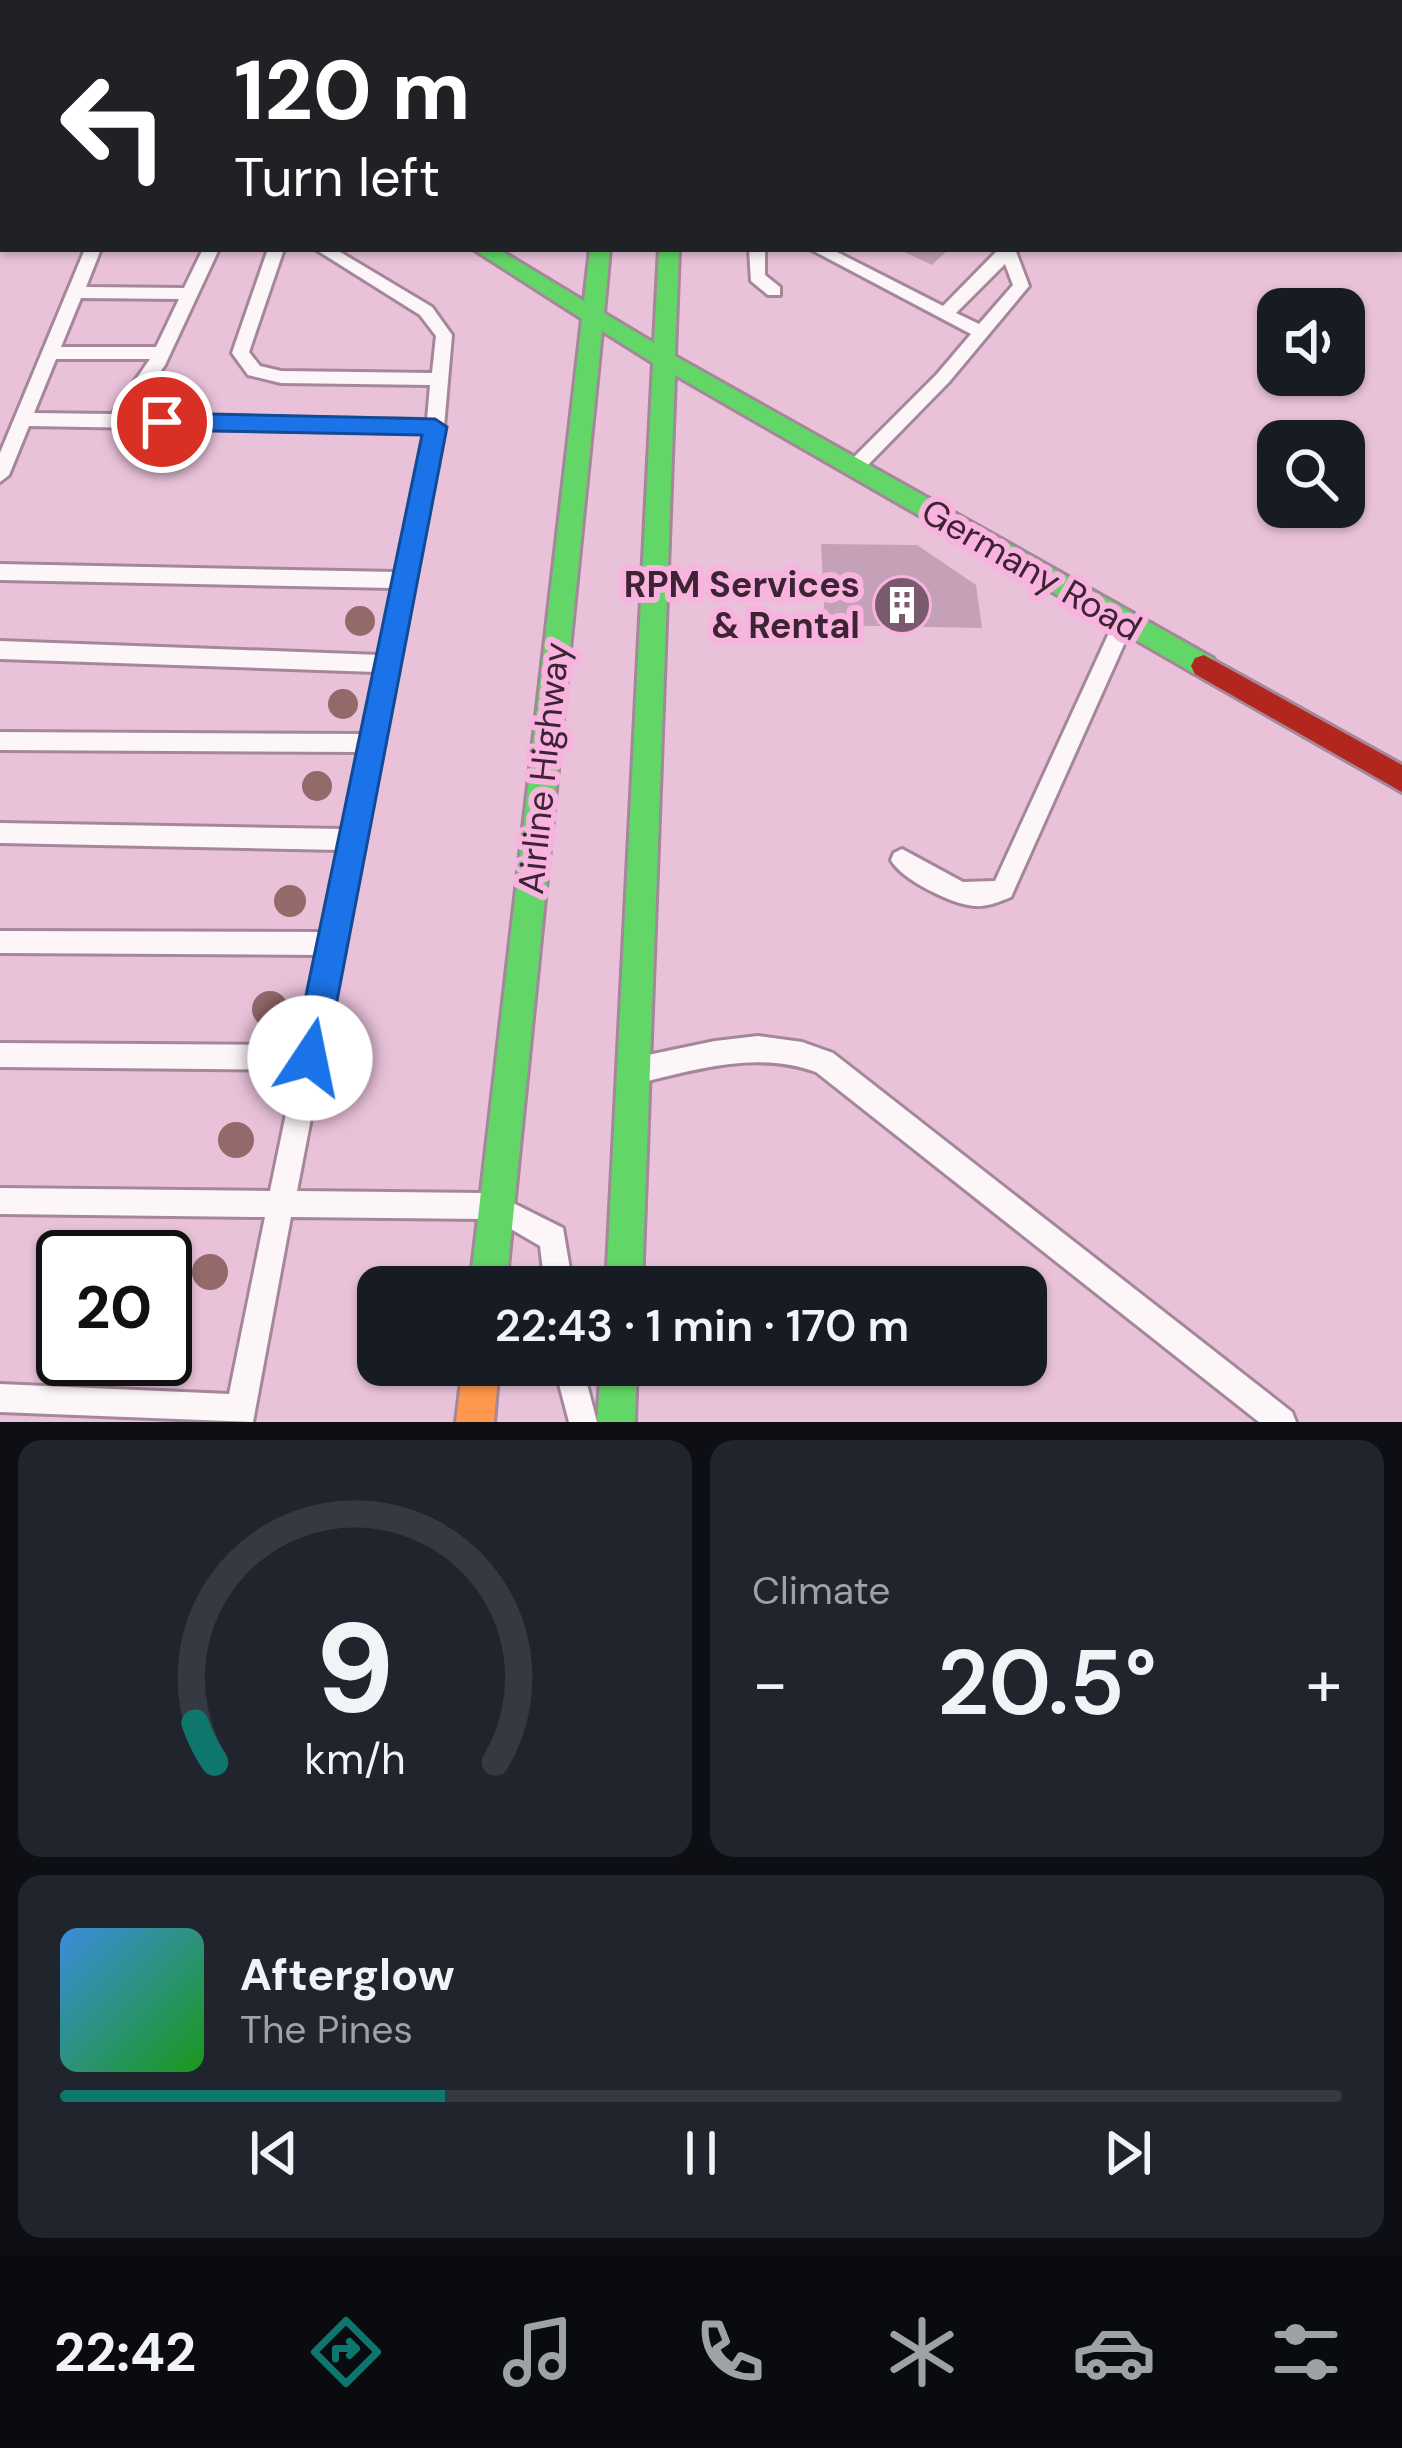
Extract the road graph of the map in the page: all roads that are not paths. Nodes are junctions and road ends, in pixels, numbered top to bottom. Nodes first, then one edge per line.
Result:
1 (92, 252) edge
2 (210, 252) edge
3 (275, 252) edge
4 (328, 252) edge
5 (488, 252) edge
6 (600, 252) edge
7 (669, 252) edge
8 (758, 252) edge
9 (824, 252) edge
10 (1006, 252) edge
11 (1009, 252) edge
12 (775, 291) dead end
13 (76, 292) junction
14 (190, 294) junction
15 (592, 314) junction
16 (946, 314) junction
17 (978, 331) junction
18 (162, 352) junction
19 (51, 353) junction
20 (662, 358) junction
21 (438, 379) junction
22 (24, 419) junction
23 (117, 420) junction
24 (435, 427) junction
25 (854, 468) junction
26 (0, 475) edge
27 (0, 572) edge
28 (405, 580) junction
29 (1124, 622) junction
30 (0, 650) edge
31 (388, 664) junction
32 (0, 742) edge
33 (372, 742) junction
34 (1402, 779) edge
35 (0, 833) edge
36 (353, 840) junction
37 (902, 860) dead end
38 (0, 941) edge
39 (332, 944) junction
40 (0, 1055) edge
41 (310, 1058) junction
42 (635, 1070) junction
43 (0, 1201) edge
44 (280, 1206) junction
45 (495, 1206) junction
46 (490, 1266) edge
47 (556, 1266) edge
48 (625, 1266) edge
49 (479, 1386) edge
50 (574, 1386) edge
51 (618, 1386) edge
52 (0, 1398) edge
53 (239, 1416) edge
54 (476, 1422) edge
55 (583, 1422) edge
56 (616, 1422) edge
57 (1282, 1422) edge

1 - 13 lane
2 - 14 lane
3 - 21 lane
4 - 21 lane
5 - 15 main road, Germany Road
6 - 15 main road, Airline Highway
7 - 20 main road
8 - 12 lane
9 - 16 lane
10 - 16 lane
11 - 17 lane
13 - 14 lane
13 - 19 lane
14 - 18 lane
15 - 20 main road, Germany Road
15 - 45 main road, Airline Highway
16 - 17 lane
17 - 25 lane
18 - 19 lane
18 - 23 lane
19 - 22 lane
20 - 25 main road, Germany Road
20 - 42 main road
21 - 24 lane
22 - 23 lane
22 - 26 lane
23 - 24 lane
24 - 28 lane
25 - 29 main road, Germany Road
27 - 28 lane
28 - 31 lane
29 - 34 main road, Germany Road
29 - 37 lane
30 - 31 lane
31 - 33 lane
32 - 33 lane
33 - 36 lane
35 - 36 lane
36 - 39 lane
38 - 39 lane
39 - 41 lane
40 - 41 lane
41 - 44 lane
42 - 48 main road
42 - 57 lane
43 - 44 lane
44 - 45 lane
44 - 53 lane
45 - 46 main road, Airline Highway
45 - 47 lane
49 - 54 main road
50 - 55 lane
51 - 56 main road
52 - 53 lane

